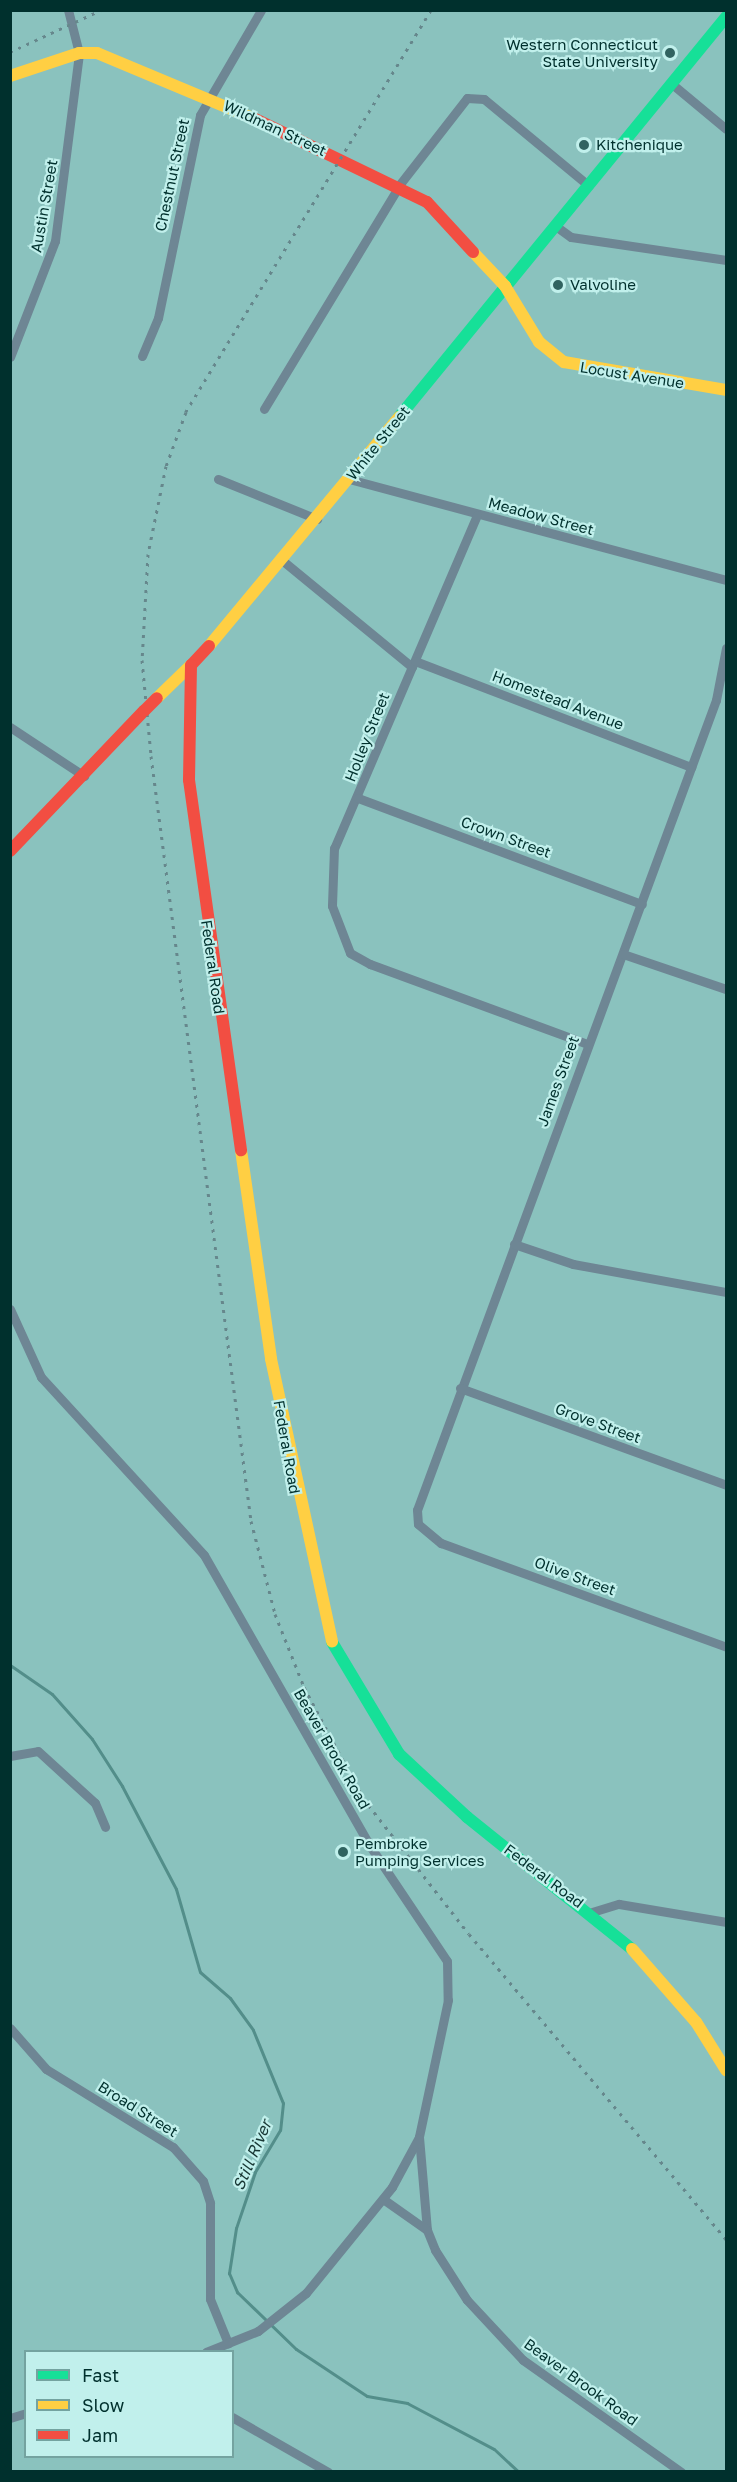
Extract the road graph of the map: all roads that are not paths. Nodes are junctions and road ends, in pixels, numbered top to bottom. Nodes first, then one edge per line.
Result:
1 (68, 10) edge
2 (261, 10) edge
3 (726, 17) edge
4 (79, 53) junction
5 (10, 76) edge
6 (672, 84) junction
7 (208, 96) junction
8 (726, 129) edge
9 (400, 184) junction
10 (589, 186) junction
11 (557, 227) junction
12 (726, 260) edge
13 (506, 286) junction
14 (10, 357) edge
15 (142, 357) dead end
16 (726, 390) edge
17 (264, 409) dead end
18 (218, 479) dead end
19 (349, 479) junction
20 (477, 515) junction
21 (317, 519) junction
22 (283, 561) junction
23 (726, 580) edge
24 (726, 648) edge
25 (191, 664) junction
26 (414, 664) junction
27 (10, 727) edge
28 (691, 767) junction
29 (84, 776) junction
30 (358, 798) junction
31 (10, 851) edge
32 (642, 904) junction
33 (623, 954) junction
34 (726, 989) edge
35 (588, 1044) junction
36 (514, 1244) junction
37 (726, 1292) edge
38 (10, 1309) edge
39 (459, 1388) junction
40 (726, 1485) edge
41 (418, 1524) joint
42 (726, 1647) edge
43 (10, 1756) edge
44 (105, 1827) dead end
45 (592, 1912) junction
46 (726, 1922) edge
47 (10, 2028) edge
48 (726, 2070) edge
49 (419, 2137) junction
50 (383, 2199) junction
51 (427, 2230) junction
52 (228, 2343) junction
53 (211, 2350) edge
54 (234, 2417) edge
55 (328, 2472) edge
56 (681, 2472) edge

1 - 4 street
2 - 7 street, Chestnut Street
3 - 6 main road, White Street
4 - 5 main road, Wildman Street
4 - 7 main road, Wildman Street
4 - 14 street, Austin Street
6 - 8 street
6 - 10 main road, White Street
7 - 9 main road, Wildman Street
7 - 15 street, Chestnut Street
9 - 10 street
9 - 13 main road, Wildman Street
9 - 17 street
10 - 11 main road, White Street
11 - 12 street
11 - 13 main road, White Street
13 - 16 main road, Locust Avenue
13 - 19 main road, White Street
18 - 21 street
19 - 20 street, Meadow Street
19 - 21 main road, White Street
20 - 23 street, Meadow Street
20 - 26 street, Holley Street
21 - 22 main road, White Street
22 - 25 main road, White Street
22 - 26 street, Homestead Avenue
24 - 28 street, James Street
25 - 29 main road, White Street, bridge
25 - 45 main road, Federal Road
26 - 28 street, Homestead Avenue
26 - 30 street, Holley Street
27 - 29 street
28 - 32 street, James Street
29 - 31 main road, White Street
30 - 32 street, Crown Street
30 - 35 street, Holley Street
32 - 33 street, James Street
33 - 34 street
33 - 35 street, James Street
35 - 36 street, James Street
36 - 37 street
36 - 39 street, James Street
38 - 49 street, Beaver Brook Road
39 - 40 street, Grove Street
39 - 41 street, James Street
41 - 42 street, Olive Street
43 - 44 street
45 - 46 street
45 - 48 main road, Federal Road
47 - 52 street, Broad Street
49 - 50 street
49 - 51 street, Beaver Brook Road
50 - 51 street
50 - 52 street
51 - 56 street, Beaver Brook Road
52 - 53 street
54 - 55 street

